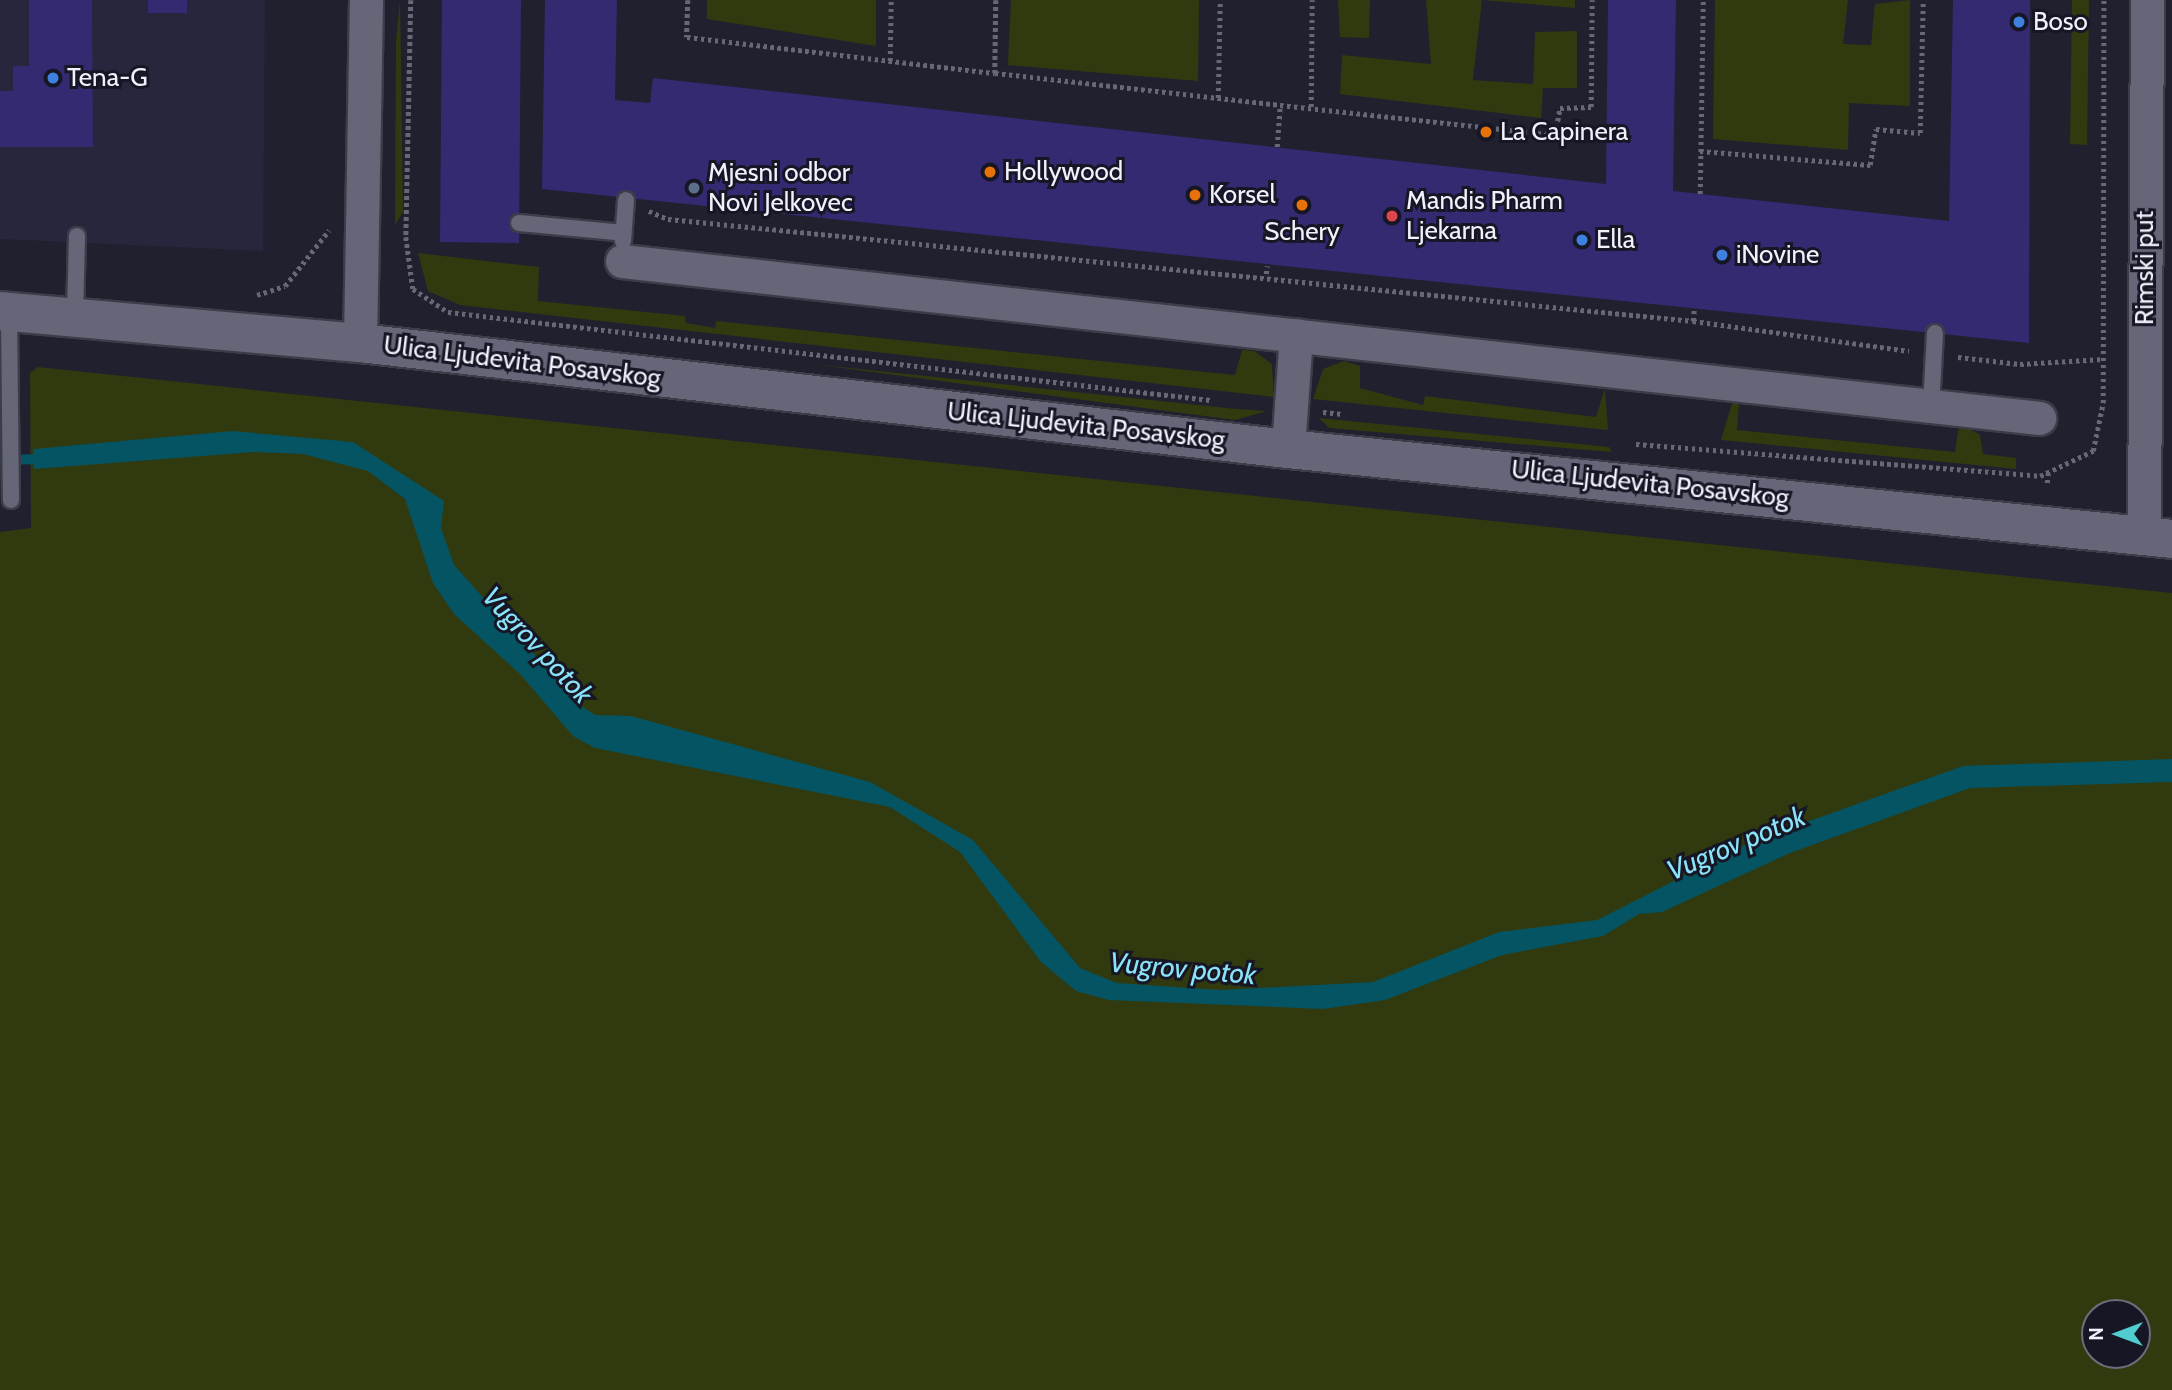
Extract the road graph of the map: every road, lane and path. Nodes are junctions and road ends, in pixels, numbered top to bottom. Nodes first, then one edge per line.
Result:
1 (366, 0) edge
2 (688, 0) edge
3 (891, 0) edge
4 (996, 0) edge
5 (1220, 0) edge
6 (1312, 0) edge
7 (1592, 0) edge
8 (1703, 0) edge
9 (1923, 0) edge
10 (2104, 0) edge
11 (2147, 0) edge
12 (890, 61) junction
13 (995, 74) junction
14 (1218, 98) junction
15 (1280, 104) junction
16 (1311, 107) junction
17 (1277, 147) dead end
18 (1700, 151) junction
19 (1700, 194) dead end
20 (626, 200) dead end
21 (644, 209) dead end
22 (519, 223) dead end
23 (332, 230) dead end
24 (77, 236) dead end
25 (623, 247) junction
26 (1267, 266) dead end
27 (1266, 274) junction
28 (242, 297) dead end
29 (1694, 309) dead end
30 (5, 312) edge
31 (75, 317) junction
32 (1693, 321) junction
33 (1935, 333) dead end
34 (1296, 335) junction
35 (360, 344) junction
36 (1914, 351) dead end
37 (1954, 356) dead end
38 (2103, 359) junction
39 (1931, 407) junction
40 (1319, 411) dead end
41 (1346, 415) dead end
42 (2039, 418) dead end
43 (1629, 444) dead end
44 (1288, 449) junction
45 (2048, 473) junction
46 (2047, 483) dead end
47 (11, 500) dead end
48 (2158, 537) edge

1 - 35 street
2 - 12 path
3 - 12 path
4 - 13 path
5 - 14 path
6 - 16 path
7 - 16 path
8 - 18 path
9 - 18 path
10 - 38 path
11 - 48 street, Rimski put
12 - 13 path
13 - 14 path
14 - 15 path
15 - 16 path
15 - 17 path
18 - 19 path
20 - 25 lane
21 - 27 path
22 - 25 lane
23 - 28 path
24 - 31 lane
25 - 34 street
26 - 27 path
27 - 32 path
29 - 32 path
30 - 31 main road, Ulica Ljudevita Posavskog
30 - 47 lane
31 - 35 main road, Ulica Ljudevita Posavskog
32 - 36 path
33 - 39 lane
34 - 39 street
34 - 44 street
35 - 44 main road, Ulica Ljudevita Posavskog
37 - 38 path
38 - 45 path
39 - 42 street
40 - 41 path
43 - 45 path
44 - 48 main road, Ulica Ljudevita Posavskog
45 - 46 path

